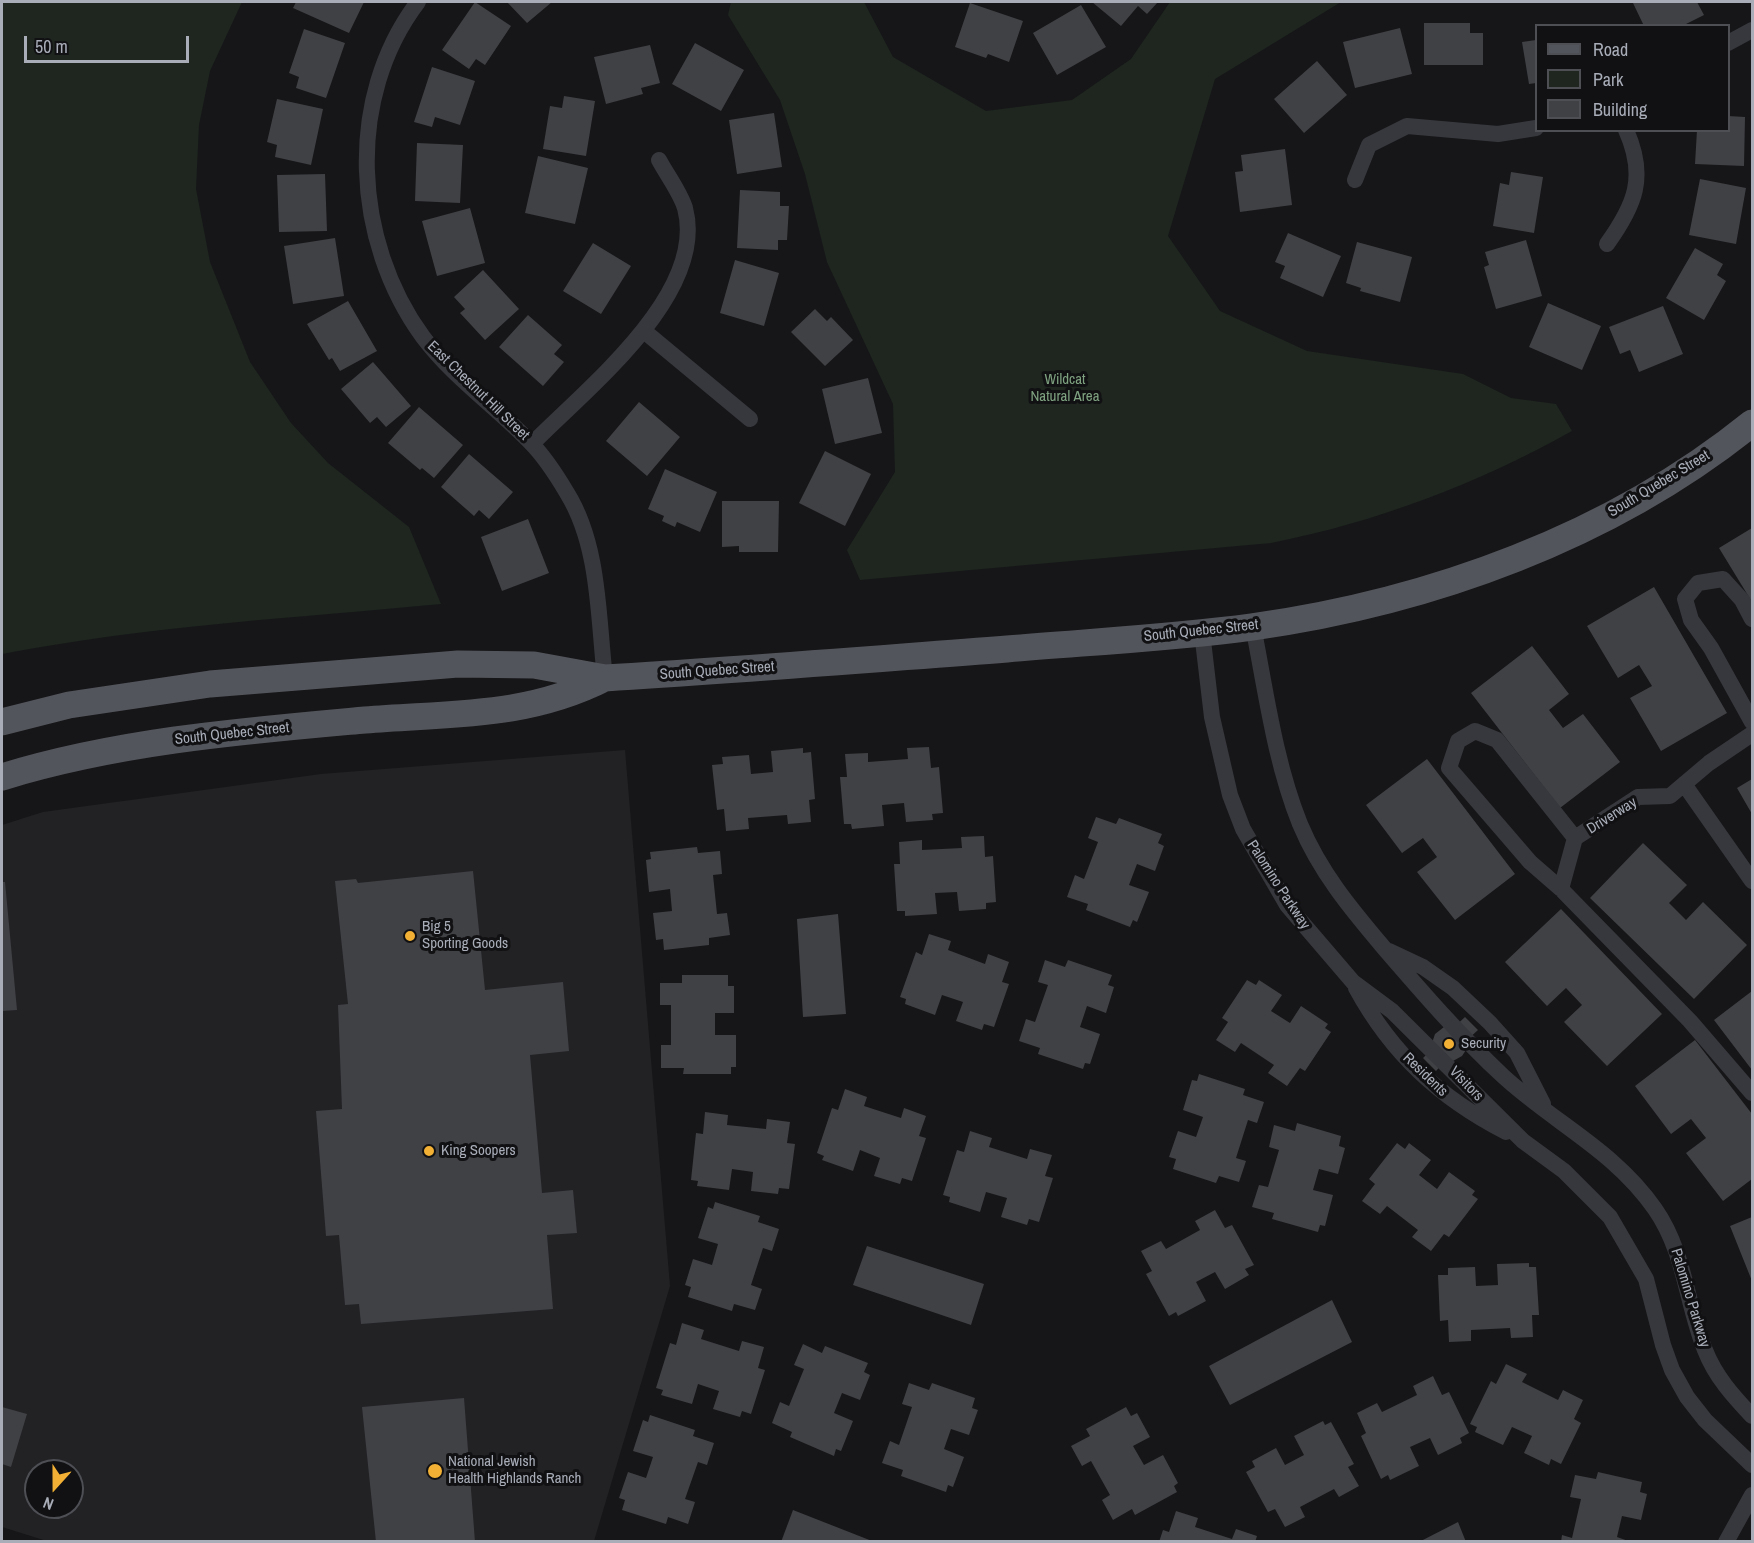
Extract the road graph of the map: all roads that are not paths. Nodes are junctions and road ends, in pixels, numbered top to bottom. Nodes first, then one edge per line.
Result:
1 (418, 2) edge
2 (1752, 30) edge
3 (1730, 42) edge
4 (1535, 128) edge
5 (1627, 132) edge
6 (659, 160) dead end
7 (1355, 180) dead end
8 (1607, 244) dead end
9 (644, 331) junction
10 (750, 419) dead end
11 (1752, 423) edge
12 (532, 444) junction
13 (1752, 620) edge
14 (1253, 626) junction
15 (1202, 632) junction
16 (605, 678) junction
17 (2, 722) edge
18 (1752, 722) edge
19 (1752, 734) edge
20 (2, 777) edge
21 (1684, 784) junction
22 (1575, 838) junction
23 (1752, 880) edge
24 (1561, 889) junction
25 (1386, 949) junction
26 (1353, 982) junction
27 (1752, 1093) edge
28 (1546, 1110) junction
29 (1523, 1141) junction
30 (1752, 1416) edge
31 (1752, 1465) edge
32 (1752, 1495) edge
33 (1726, 1542) edge

1 - 12 street, East Chestnut Hill Street
2 - 3 street
4 - 7 street
5 - 8 street
6 - 9 street
9 - 10 street
9 - 12 street
11 - 14 main road, South Quebec Street
12 - 16 street, East Chestnut Hill Street
13 - 18 street
14 - 15 main road, South Quebec Street
14 - 25 street
15 - 16 main road, South Quebec Street
15 - 26 street, Palomino Parkway
16 - 17 main road, South Quebec Street
16 - 20 main road, South Quebec Street
19 - 21 street, Driverway
21 - 22 street, Driverway
21 - 23 street
22 - 24 street, Driverway
22 - 24 street
24 - 27 street
25 - 28 street
25 - 28 street
26 - 29 street, Visitors
26 - 29 street, Residents
28 - 30 street, Palomino Parkway
29 - 31 street
32 - 33 street

